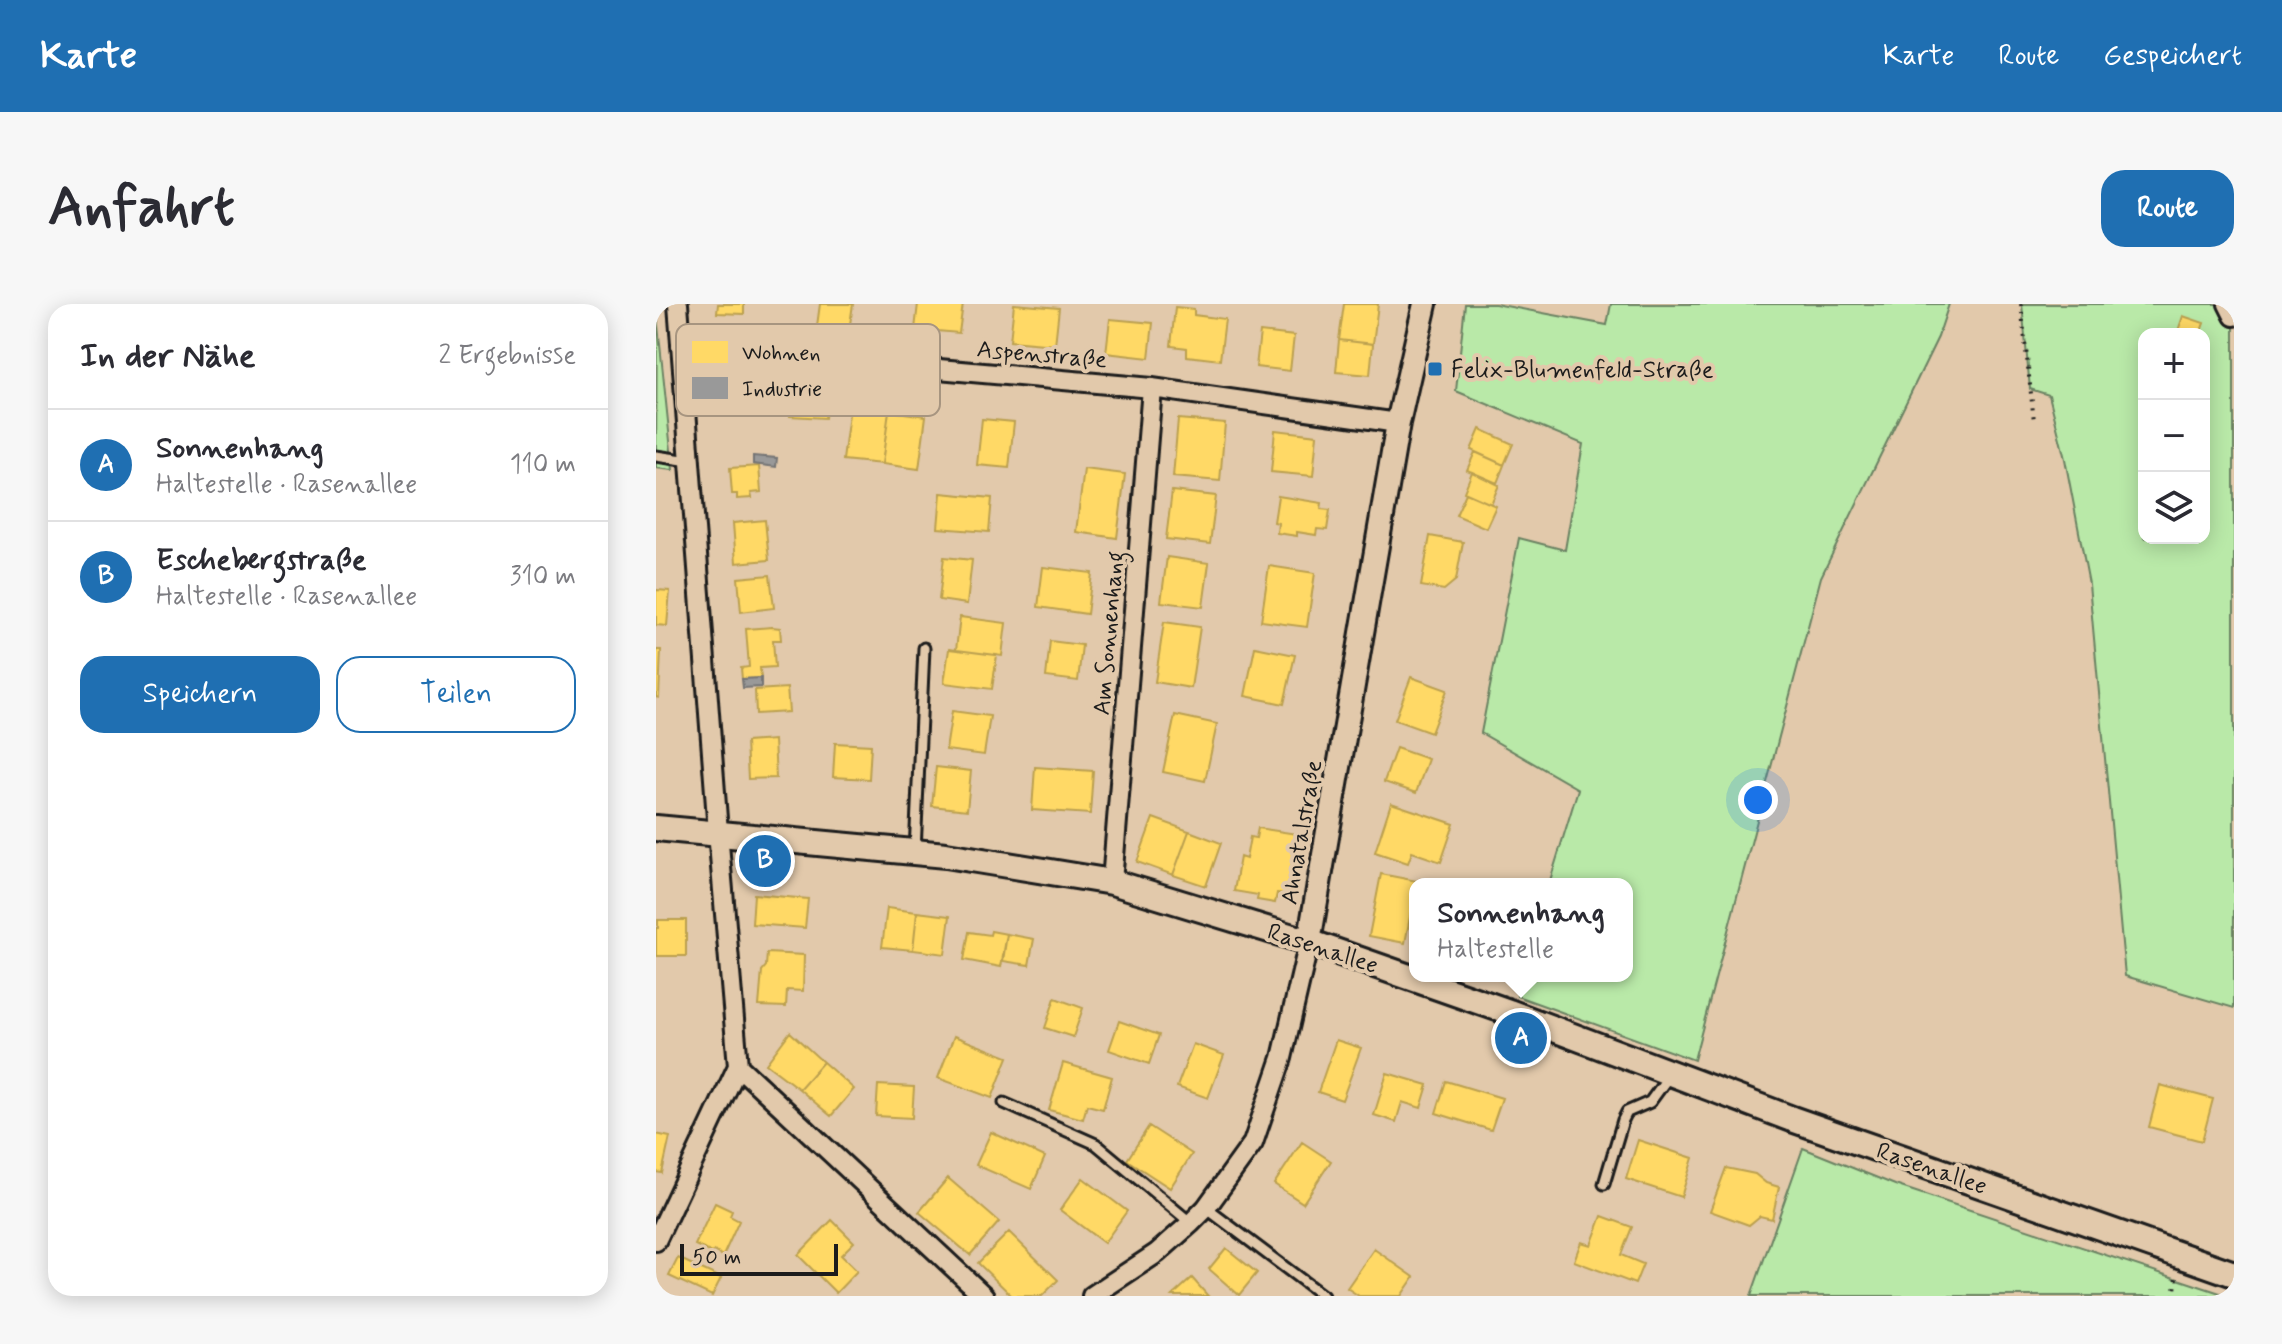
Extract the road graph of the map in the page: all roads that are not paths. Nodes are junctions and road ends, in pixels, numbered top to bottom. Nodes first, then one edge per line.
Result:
1 (678, 304) edge
2 (1425, 304) edge
3 (2228, 304) edge
4 (2234, 316) edge
5 (679, 324) edge
6 (940, 369) edge
7 (1152, 388) junction
8 (686, 416) edge
9 (1398, 423) junction
10 (656, 456) edge
11 (690, 461) junction
12 (924, 648) dead end
13 (656, 828) edge
14 (718, 832) junction
15 (915, 852) junction
16 (1112, 882) junction
17 (1309, 942) junction
18 (1409, 977) edge
19 (1423, 982) edge
20 (738, 1066) junction
21 (1671, 1073) junction
22 (1004, 1103) dead end
23 (1604, 1184) dead end
24 (1206, 1208) junction
25 (1191, 1223) junction
26 (656, 1241) edge
27 (2234, 1274) edge
28 (984, 1296) edge
29 (1092, 1296) edge
30 (1323, 1296) edge

1 - 5 street
2 - 9 street, Ahnatalstraße
3 - 4 street
6 - 7 street, Aspenstraße
7 - 9 street, Aspenstraße
7 - 16 street, Am Sonnenhang
8 - 11 street
9 - 17 street, Ahnatalstraße
10 - 11 lane
11 - 14 street
12 - 15 lane
13 - 14 main road, Rasenallee
14 - 15 main road, Rasenallee
14 - 20 street
15 - 16 main road, Rasenallee
16 - 17 main road, Rasenallee
17 - 18 main road, Rasenallee
17 - 24 street, Ahnatalstraße
19 - 21 main road, Rasenallee
20 - 26 street
20 - 28 street
21 - 23 lane
21 - 27 main road, Rasenallee
22 - 25 lane
24 - 25 street, Ahnatalstraße
24 - 30 lane
25 - 29 street, Ahnatalstraße

